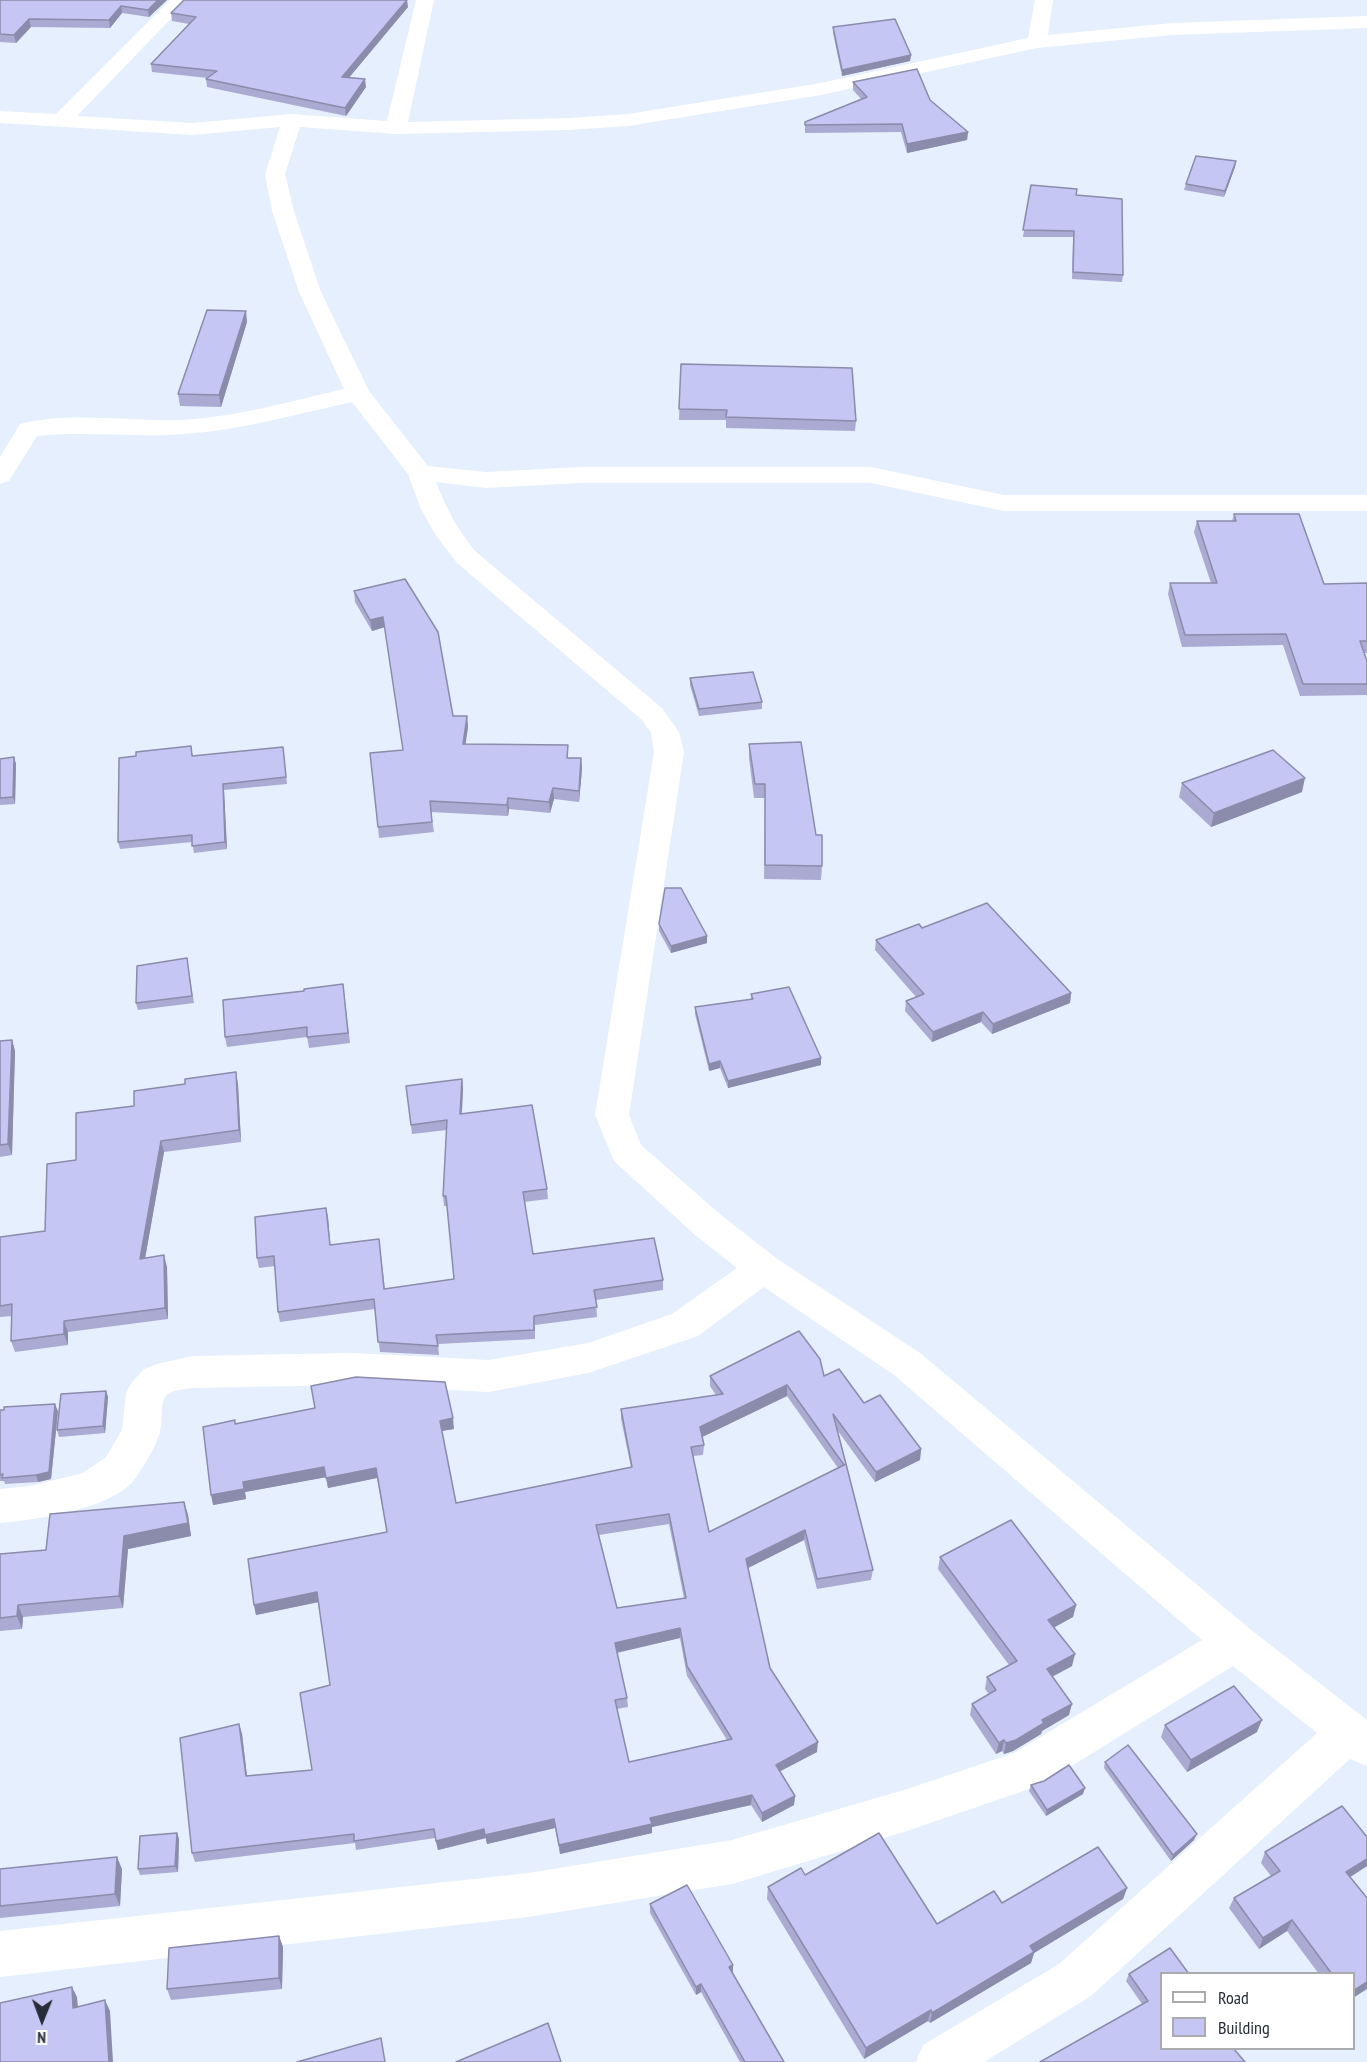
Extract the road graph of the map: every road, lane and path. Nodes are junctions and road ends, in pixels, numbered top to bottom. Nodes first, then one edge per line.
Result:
1 (180, 0) edge
2 (425, 0) edge
3 (1044, 0) edge
4 (1367, 22) edge
5 (1037, 42) junction
6 (0, 117) edge
7 (292, 120) junction
8 (61, 121) junction
9 (396, 128) junction
10 (358, 393) junction
11 (420, 473) junction
12 (0, 476) edge
13 (1367, 503) edge
14 (763, 1268) junction
15 (0, 1506) edge
16 (1235, 1642) junction
17 (1358, 1739) edge
18 (0, 1954) edge
19 (940, 2062) edge

1 - 8 street
2 - 9 street
3 - 5 street
4 - 5 street
5 - 9 street
6 - 8 street
7 - 8 street
7 - 9 street
7 - 10 street
10 - 11 street
10 - 12 street
11 - 13 street
11 - 14 street
14 - 15 street
14 - 16 street
16 - 17 street
16 - 18 street
17 - 19 street

